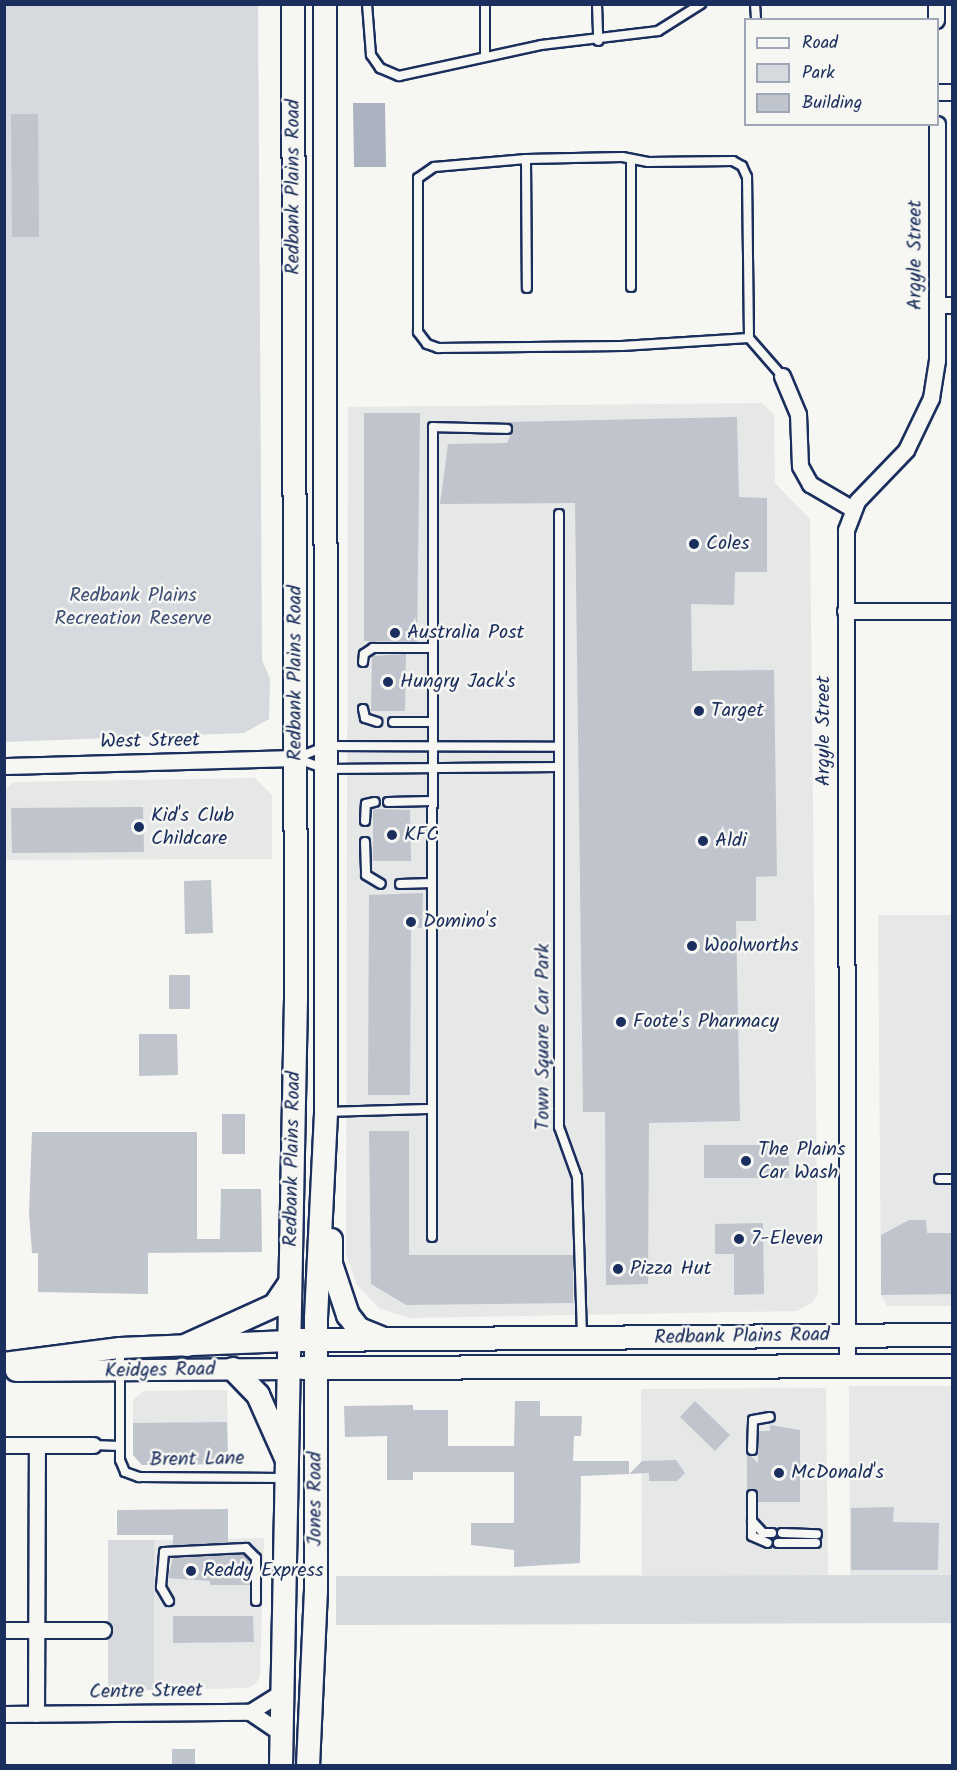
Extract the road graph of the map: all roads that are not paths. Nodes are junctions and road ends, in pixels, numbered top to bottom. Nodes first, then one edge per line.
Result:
1 (293, 4) edge
2 (325, 4) edge
3 (367, 4) edge
4 (485, 4) edge
5 (597, 4) edge
6 (701, 4) edge
7 (598, 41) junction
8 (485, 55) junction
9 (937, 126) edge
10 (526, 159) junction
11 (631, 159) junction
12 (631, 287) dead end
13 (527, 288) dead end
14 (945, 305) edge
15 (749, 338) junction
16 (782, 376) joint
17 (507, 429) dead end
18 (853, 510) junction
19 (559, 514) dead end
20 (845, 611) junction
21 (952, 611) edge
22 (432, 648) junction
23 (363, 662) dead end
24 (363, 709) dead end
25 (377, 722) dead end
26 (393, 722) dead end
27 (431, 722) junction
28 (326, 746) junction
29 (431, 747) junction
30 (559, 747) junction
31 (296, 758) junction
32 (4, 766) edge
33 (431, 767) junction
34 (559, 767) junction
35 (326, 769) junction
36 (431, 801) junction
37 (375, 802) dead end
38 (388, 802) dead end
39 (365, 821) dead end
40 (365, 842) dead end
41 (432, 883) junction
42 (381, 884) dead end
43 (400, 884) dead end
44 (432, 1109) junction
45 (326, 1112) junction
46 (322, 1143) junction
47 (939, 1179) dead end
48 (952, 1179) edge
49 (432, 1238) dead end
50 (290, 1283) junction
51 (847, 1335) junction
52 (952, 1335) edge
53 (582, 1338) junction
54 (384, 1339) junction
55 (315, 1340) junction
56 (290, 1341) junction
57 (187, 1345) junction
58 (120, 1348) junction
59 (4, 1363) edge
60 (847, 1366) junction
61 (952, 1366) edge
62 (316, 1368) junction
63 (705, 1368) junction
64 (233, 1369) junction
65 (289, 1369) junction
66 (4, 1370) edge
67 (120, 1371) junction
68 (770, 1417) dead end
69 (4, 1445) edge
70 (37, 1445) junction
71 (93, 1445) joint
72 (120, 1446) junction
73 (752, 1450) dead end
74 (289, 1472) junction
75 (752, 1495) dead end
76 (752, 1521) junction
77 (772, 1533) dead end
78 (782, 1533) dead end
79 (817, 1534) dead end
80 (768, 1543) dead end
81 (778, 1543) dead end
82 (816, 1543) dead end
83 (169, 1601) dead end
84 (256, 1601) dead end
85 (4, 1630) edge
86 (36, 1630) junction
87 (102, 1630) dead end
88 (283, 1691) junction
89 (250, 1712) junction
90 (4, 1714) edge
91 (36, 1714) junction
92 (281, 1733) junction
93 (281, 1766) edge
94 (308, 1766) edge

1 - 31 main road, Redbank Plains Road
2 - 28 main road, Redbank Plains Road
3 - 8 lane
4 - 8 lane
5 - 7 lane
6 - 7 lane
7 - 8 lane
9 - 14 street, Argyle Street
10 - 11 lane
10 - 13 lane
10 - 15 lane
11 - 12 lane
11 - 15 lane
14 - 18 street, Argyle Street
15 - 16 lane
16 - 18 street
17 - 22 lane
18 - 20 street, Argyle Street
19 - 30 lane, Town Square Car Park
20 - 21 street
20 - 51 street, Argyle Street
22 - 23 lane
22 - 27 lane
24 - 25 lane
26 - 27 lane
27 - 29 lane
28 - 29 lane
28 - 31 lane
28 - 35 main road, Redbank Plains Road
29 - 30 lane
29 - 33 lane
30 - 34 lane, Town Square Car Park
31 - 32 street, West Street
31 - 35 lane
31 - 50 main road, Redbank Plains Road
33 - 34 lane
33 - 35 lane
33 - 36 lane
34 - 53 lane, Town Square Car Park
35 - 45 main road, Redbank Plains Road
36 - 38 lane
36 - 41 lane
37 - 39 lane
40 - 42 lane
41 - 43 lane
41 - 44 lane
44 - 45 lane
44 - 49 lane
45 - 46 main road, Redbank Plains Road
46 - 54 main road
46 - 55 main road, Redbank Plains Road
47 - 48 lane
50 - 56 main road, Redbank Plains Road
50 - 57 main road
51 - 52 main road, Redbank Plains Road
51 - 53 main road, Redbank Plains Road
51 - 60 street, Argyle Street
53 - 54 main road, Redbank Plains Road
53 - 63 main road
54 - 55 main road, Redbank Plains Road
55 - 56 main road, Redbank Plains Road
55 - 62 main road, Jones Road
56 - 57 street, Keidges Road
56 - 65 main road, Redbank Plains Road
57 - 58 street, Keidges Road
58 - 59 street, Keidges Road
58 - 67 lane, Brent Lane
60 - 61 main road, Redbank Plains Road
60 - 63 main road, Redbank Plains Road
62 - 63 main road, Redbank Plains Road
62 - 65 main road, Keidges Road
62 - 94 main road, Jones Road
64 - 65 street, Keidges Road
64 - 67 street, Keidges Road
64 - 74 main road
65 - 74 main road, Jones Road
66 - 67 street, Keidges Road
67 - 72 lane, Brent Lane
68 - 73 lane
69 - 70 street
70 - 71 street
70 - 86 street
71 - 72 lane
72 - 74 lane, Brent Lane
74 - 88 main road, Jones Road
75 - 76 lane
76 - 77 lane
76 - 80 lane
78 - 79 lane
81 - 82 lane
83 - 84 lane
85 - 86 street
86 - 87 street
86 - 91 street
88 - 89 street
88 - 92 main road, Jones Road
89 - 91 street, Centre Street
89 - 92 street
90 - 91 street, Centre Street
92 - 93 main road, Jones Road

